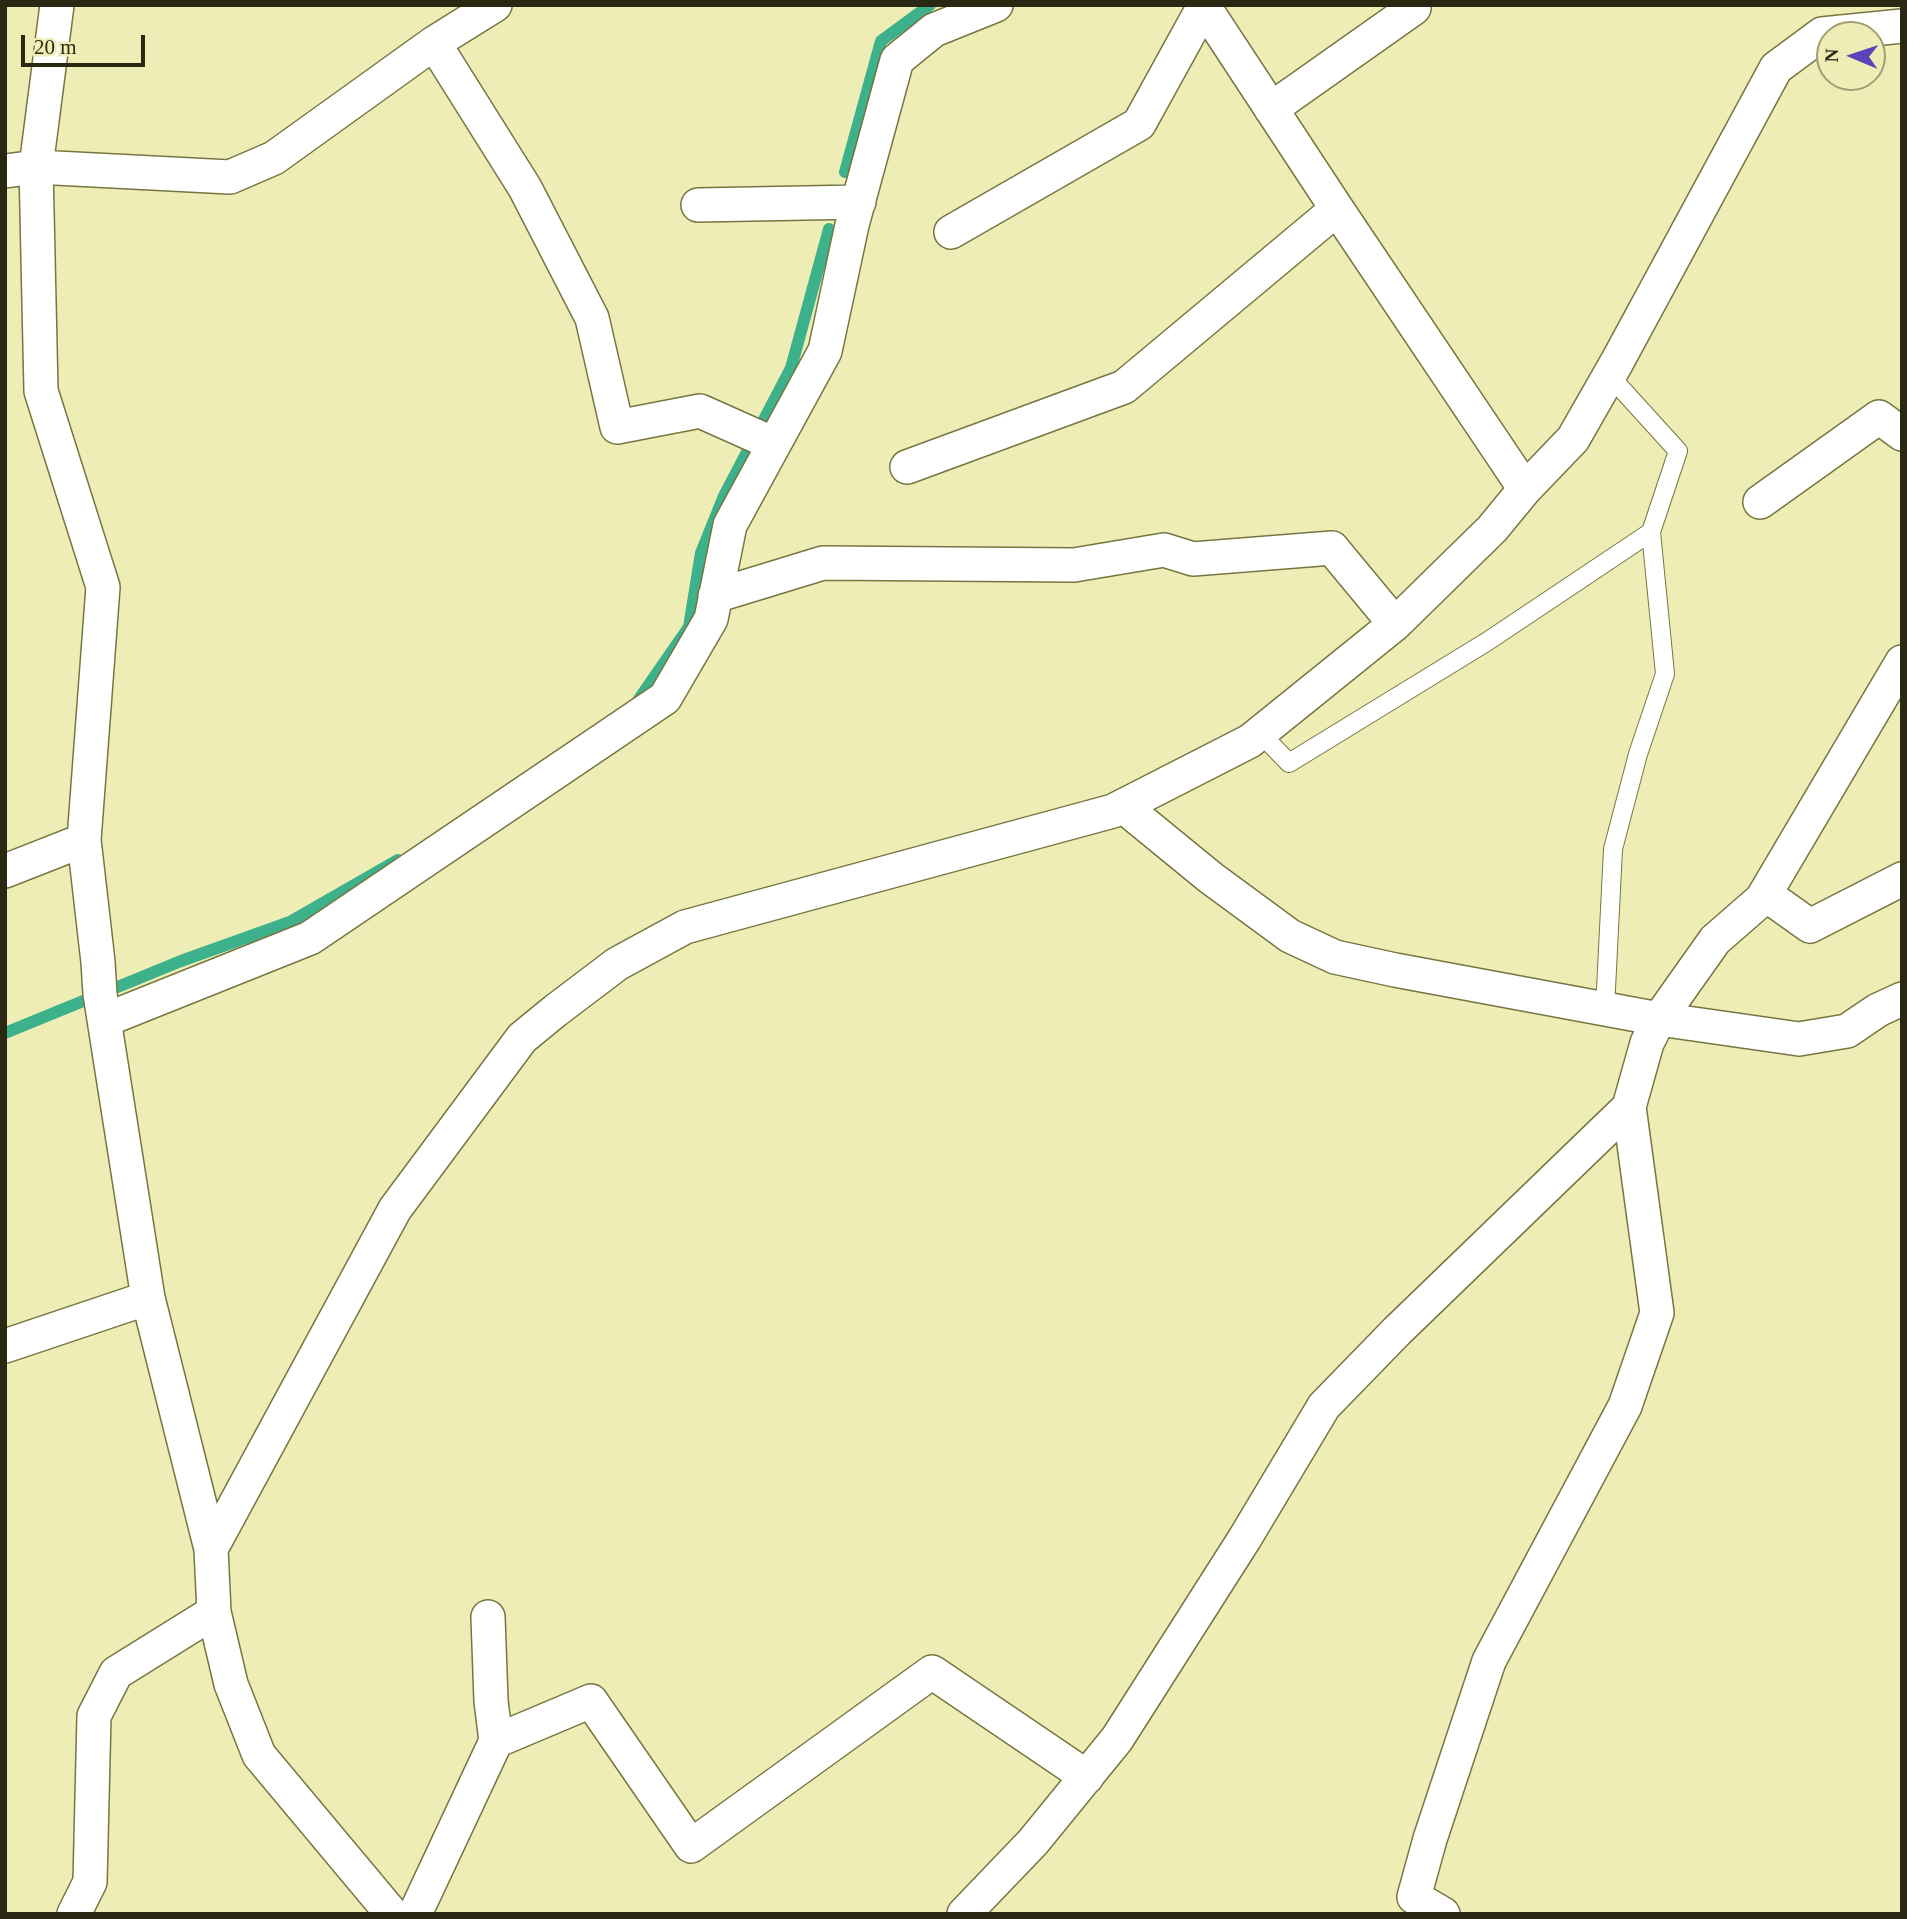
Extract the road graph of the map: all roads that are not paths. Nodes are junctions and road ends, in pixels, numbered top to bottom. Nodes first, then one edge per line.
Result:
1 (57, 5) edge
2 (495, 5) edge
3 (996, 5) edge
4 (1204, 5) edge
5 (1414, 8) dead end
6 (1902, 26) edge
7 (434, 43) junction
8 (1271, 108) junction
9 (21, 169) edge
10 (859, 202) junction
11 (698, 205) dead end
12 (1337, 209) junction
13 (951, 232) dead end
14 (1609, 375) junction
15 (1902, 434) edge
16 (758, 438) junction
17 (907, 467) dead end
18 (1525, 489) junction
19 (1760, 502) dead end
20 (1651, 531) junction
21 (715, 596) junction
22 (1395, 624) junction
23 (1902, 662) edge
24 (1260, 733) junction
25 (1123, 806) junction
26 (83, 840) junction
27 (5, 871) edge
28 (1902, 879) edge
29 (1765, 894) junction
30 (1902, 999) edge
31 (1605, 1009) junction
32 (1660, 1019) junction
33 (105, 1020) junction
34 (1629, 1107) junction
35 (148, 1298) junction
36 (5, 1346) edge
37 (211, 1549) junction
38 (214, 1612) junction
39 (488, 1617) dead end
40 (496, 1741) junction
41 (1087, 1777) junction
42 (74, 1914) edge
43 (392, 1914) edge
44 (415, 1914) edge
45 (964, 1914) edge
46 (1443, 1914) edge

1 - 9 street
2 - 7 street
3 - 10 street
4 - 8 street
4 - 13 street
5 - 8 street
6 - 14 street
7 - 9 street
7 - 16 street
8 - 12 street
9 - 26 street
10 - 11 street
10 - 16 street
12 - 17 street
12 - 18 street
14 - 18 street
14 - 20 lane
15 - 19 street
16 - 21 street
18 - 22 street
20 - 24 lane
20 - 31 lane
21 - 22 street
21 - 33 street
22 - 24 street
23 - 29 street
24 - 25 street
25 - 31 street
25 - 37 street
26 - 27 street
26 - 33 street
28 - 29 street
29 - 32 street
30 - 32 street
31 - 32 street
32 - 34 street
33 - 35 street
34 - 41 street
34 - 46 street
35 - 36 street
35 - 37 street
37 - 38 street
38 - 42 street
38 - 43 street
39 - 40 street
40 - 41 street
40 - 44 street
41 - 45 street

